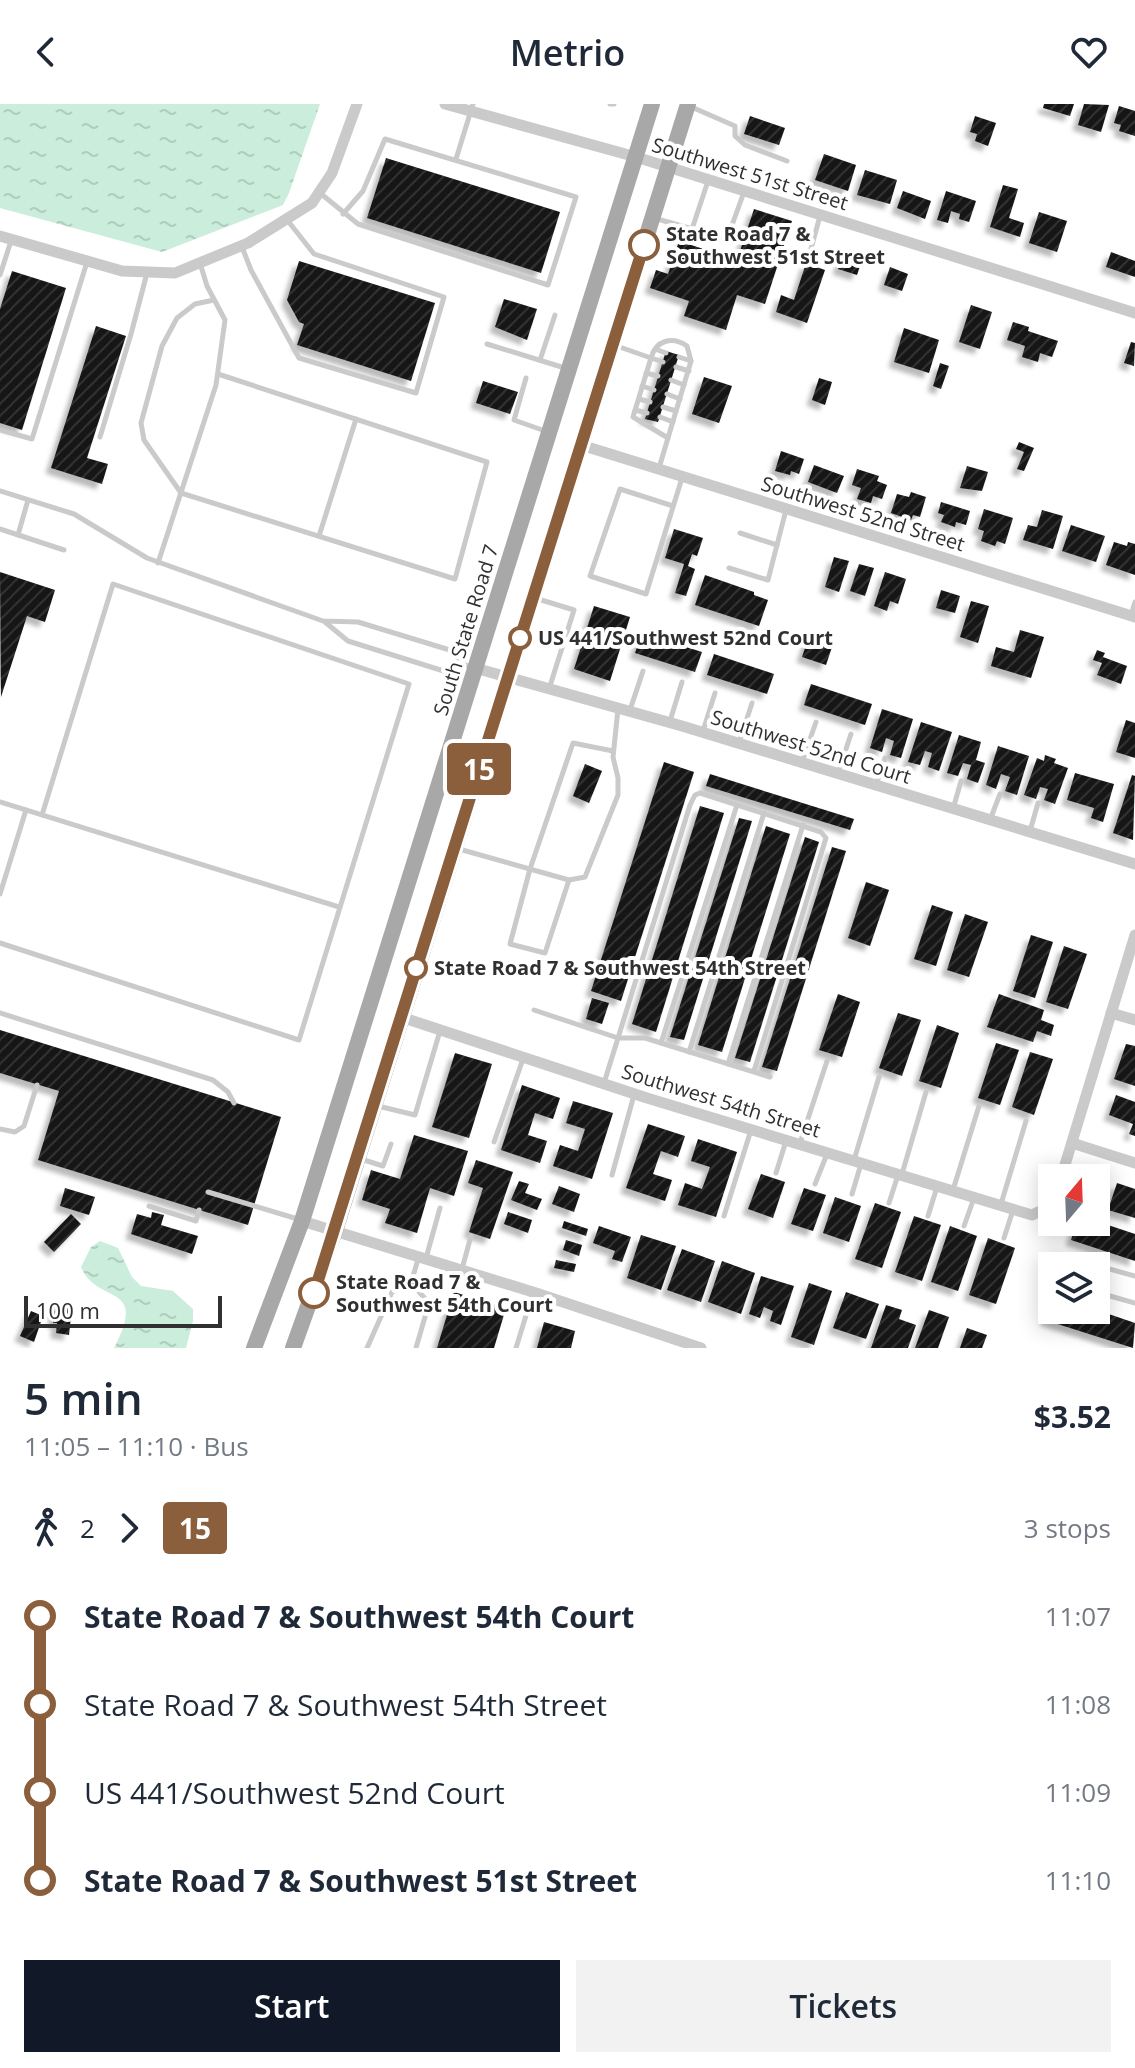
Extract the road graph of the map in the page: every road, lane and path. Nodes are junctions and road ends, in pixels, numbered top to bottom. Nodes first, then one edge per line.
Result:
1 (357, 104) edge
2 (445, 104) edge
3 (652, 104) edge
4 (688, 105) edge
5 (472, 108) edge
6 (636, 157) junction
7 (456, 159) junction
8 (787, 161) dead end
9 (669, 167) junction
10 (708, 180) junction
11 (744, 191) junction
12 (319, 192) junction
13 (343, 214) junction
14 (821, 215) junction
15 (653, 218) junction
16 (287, 219) junction
17 (692, 229) junction
18 (6, 238) edge
19 (242, 246) junction
20 (809, 256) dead end
21 (87, 261) junction
22 (200, 263) junction
23 (147, 272) junction
24 (0, 275) edge
25 (214, 300) junction
26 (1135, 313) edge
27 (555, 315) dead end
28 (487, 344) dead end
29 (613, 344) junction
30 (654, 349) junction
31 (666, 353) dead end
32 (679, 357) dead end
33 (651, 358) junction
34 (540, 360) junction
35 (691, 361) junction
36 (663, 362) dead end
37 (676, 367) dead end
38 (569, 369) junction
39 (689, 371) junction
40 (646, 373) junction
41 (218, 374) junction
42 (658, 376) dead end
43 (526, 378) dead end
44 (671, 380) dead end
45 (684, 385) junction
46 (642, 386) junction
47 (654, 390) dead end
48 (667, 394) dead end
49 (639, 399) junction
50 (680, 399) junction
51 (650, 402) dead end
52 (663, 407) dead end
53 (635, 410) junction
54 (676, 411) junction
55 (647, 413) dead end
56 (660, 417) dead end
57 (356, 419) junction
58 (673, 422) junction
59 (0, 430) edge
60 (549, 432) junction
61 (100, 437) dead end
62 (668, 438) junction
63 (581, 445) junction
64 (659, 469) junction
65 (682, 477) junction
66 (0, 491) edge
67 (181, 493) junction
68 (28, 500) junction
69 (673, 506) junction
70 (786, 509) junction
71 (0, 529) edge
72 (740, 533) dead end
73 (18, 535) junction
74 (319, 536) junction
75 (777, 545) junction
76 (64, 550) dead end
77 (158, 563) junction
78 (729, 568) dead end
79 (533, 597) junction
80 (1135, 602) edge
81 (1133, 617) edge
82 (323, 621) junction
83 (467, 666) junction
84 (643, 671) dead end
85 (508, 678) junction
86 (682, 682) dead end
87 (549, 689) junction
88 (715, 693) dead end
89 (752, 703) dead end
90 (624, 710) junction
91 (670, 722) junction
92 (816, 722) dead end
93 (702, 732) junction
94 (851, 734) dead end
95 (739, 744) junction
96 (613, 751) junction
97 (885, 758) dead end
98 (801, 763) junction
99 (838, 774) junction
100 (961, 781) dead end
101 (876, 786) junction
102 (1000, 794) dead end
103 (0, 802) edge
104 (1038, 803) dead end
105 (737, 805) junction
106 (26, 810) junction
107 (953, 810) junction
108 (764, 813) junction
109 (42, 815) junction
110 (990, 821) junction
111 (803, 825) junction
112 (1029, 832) junction
113 (454, 847) junction
114 (1135, 864) edge
115 (530, 869) junction
116 (569, 880) junction
117 (0, 894) edge
118 (339, 907) junction
119 (1135, 936) edge
120 (0, 943) edge
121 (534, 1010) dead end
122 (0, 1013) edge
123 (1111, 1013) junction
124 (401, 1017) junction
125 (1135, 1020) edge
126 (440, 1030) junction
127 (618, 1038) junction
128 (661, 1043) junction
129 (689, 1052) junction
130 (523, 1058) junction
131 (827, 1061) dead end
132 (728, 1064) junction
133 (754, 1071) junction
134 (770, 1077) dead end
135 (879, 1077) dead end
136 (604, 1084) junction
137 (37, 1085) dead end
138 (926, 1092) dead end
139 (634, 1094) junction
140 (234, 1103) dead end
141 (373, 1104) junction
142 (979, 1106) dead end
143 (1026, 1121) dead end
144 (0, 1129) edge
145 (751, 1129) junction
146 (787, 1140) junction
147 (494, 1142) dead end
148 (1072, 1143) junction
149 (391, 1144) dead end
150 (799, 1144) junction
151 (828, 1153) junction
152 (357, 1157) junction
153 (858, 1162) junction
154 (1135, 1163) edge
155 (1065, 1164) edge
156 (776, 1173) dead end
157 (612, 1175) dead end
158 (900, 1175) junction
159 (815, 1184) dead end
160 (937, 1186) junction
161 (953, 1191) junction
162 (208, 1192) dead end
163 (852, 1194) dead end
164 (974, 1197) junction
165 (889, 1203) dead end
166 (149, 1206) dead end
167 (1007, 1207) junction
168 (440, 1208) dead end
169 (199, 1210) dead end
170 (1038, 1212) edge
171 (724, 1216) dead end
172 (928, 1216) dead end
173 (302, 1221) junction
174 (964, 1226) dead end
175 (335, 1231) junction
176 (471, 1236) dead end
177 (1004, 1238) dead end
178 (422, 1258) junction
179 (1110, 1269) edge
180 (462, 1270) junction
181 (1135, 1276) edge
182 (411, 1283) junction
183 (533, 1292) junction
184 (1110, 1296) edge
185 (1135, 1303) edge
186 (671, 1344) edge
187 (254, 1348) edge
188 (293, 1348) edge
189 (367, 1348) edge
190 (416, 1348) edge
191 (516, 1348) edge
192 (701, 1348) edge

1 - 12 street
2 - 5 street, Southwest 51st Street
3 - 6 main road, South State Road 7
4 - 8 lane
4 - 9 main road
5 - 6 street, Southwest 51st Street
5 - 7 lane
6 - 9 street, Southwest 51st Street
6 - 38 main road, South State Road 7
7 - 13 lane
7 - 13 lane
9 - 10 street, Southwest 51st Street
9 - 15 main road
10 - 11 street, Southwest 51st Street
10 - 17 lane
11 - 14 street, Southwest 51st Street
11 - 17 lane
12 - 13 lane
12 - 16 street
14 - 20 lane
14 - 26 street, Southwest 51st Street
15 - 17 lane
15 - 29 main road
16 - 19 street
16 - 19 lane
18 - 21 street
18 - 24 lane
19 - 22 street
21 - 23 street
21 - 59 lane
22 - 23 street
22 - 25 lane
23 - 61 lane
25 - 41 lane
25 - 67 lane
27 - 34 lane
28 - 34 lane
29 - 33 lane
29 - 63 main road
30 - 31 lane
30 - 33 lane
30 - 35 lane
32 - 35 lane
33 - 36 lane
33 - 40 lane
34 - 38 lane
35 - 39 lane
37 - 39 lane
38 - 60 main road, South State Road 7
39 - 45 lane
40 - 42 lane
40 - 46 lane
41 - 57 lane
41 - 67 lane
43 - 60 lane
44 - 45 lane
45 - 50 lane
46 - 47 lane
46 - 49 lane
48 - 50 lane
49 - 51 lane
49 - 53 lane
50 - 54 lane
52 - 54 lane
53 - 55 lane
53 - 62 lane
54 - 58 lane
56 - 58 lane
57 - 74 lane
57 - 74 lane
58 - 62 lane
60 - 83 main road, South State Road 7
62 - 64 lane
63 - 64 street, Southwest 52nd Street
63 - 79 main road
64 - 65 street, Southwest 52nd Street
65 - 69 lane
65 - 70 street, Southwest 52nd Street
66 - 68 lane
67 - 74 lane
67 - 77 lane
68 - 73 lane
68 - 77 lane
69 - 69 lane
70 - 75 lane
70 - 81 street, Southwest 52nd Street
71 - 73 lane
72 - 75 lane
73 - 76 lane
75 - 78 lane
77 - 82 lane
79 - 85 main road
79 - 87 lane
80 - 81 lane
82 - 83 lane
82 - 83 lane
83 - 85 street, Southwest 52nd Court
83 - 173 main road, South State Road 7
84 - 90 lane
85 - 87 street, Southwest 52nd Court
85 - 113 main road
86 - 91 lane
87 - 90 street, Southwest 52nd Court
88 - 93 lane
89 - 95 lane
90 - 91 street, Southwest 52nd Court
90 - 96 lane
91 - 93 street, Southwest 52nd Court
92 - 98 lane
93 - 95 street, Southwest 52nd Court
94 - 99 lane
95 - 98 street, Southwest 52nd Court
96 - 115 lane
96 - 116 lane
97 - 101 lane
98 - 99 street, Southwest 52nd Court
99 - 101 street, Southwest 52nd Court
100 - 107 lane
101 - 107 street, Southwest 52nd Court
102 - 110 lane
103 - 106 lane
104 - 112 lane
105 - 108 lane
105 - 127 lane
105 - 128 lane
106 - 109 lane
106 - 117 lane
107 - 110 street, Southwest 52nd Court
108 - 111 lane
108 - 129 lane
109 - 118 lane
109 - 118 lane
110 - 112 street, Southwest 52nd Court
111 - 132 lane
111 - 133 lane
112 - 114 street, Southwest 52nd Court
113 - 115 lane
113 - 124 main road
115 - 116 lane
115 - 116 lane
118 - 120 lane
119 - 123 street
121 - 127 lane
122 - 140 lane
123 - 125 street
123 - 148 street
124 - 126 street, Southwest 54th Street
124 - 141 main road
126 - 130 street, Southwest 54th Street
126 - 141 lane
127 - 128 lane
127 - 136 lane
128 - 129 lane
129 - 132 lane
130 - 136 street, Southwest 54th Street
130 - 147 lane
131 - 150 lane
132 - 133 lane
133 - 134 lane
135 - 153 lane
136 - 139 street, Southwest 54th Street
137 - 144 lane
138 - 158 lane
139 - 145 street, Southwest 54th Street
139 - 157 lane
141 - 152 main road
142 - 161 lane
143 - 167 lane
145 - 146 street, Southwest 54th Street
145 - 171 lane
146 - 150 street, Southwest 54th Street
146 - 156 lane
148 - 154 street
148 - 155 street
149 - 152 lane
150 - 151 street, Southwest 54th Street
151 - 153 street, Southwest 54th Street
151 - 159 lane
152 - 175 main road
153 - 158 street, Southwest 54th Street
153 - 163 lane
158 - 160 street, Southwest 54th Street
158 - 165 lane
160 - 161 street, Southwest 54th Street
160 - 172 lane
161 - 164 street, Southwest 54th Street
162 - 173 lane
164 - 167 street, Southwest 54th Street
164 - 174 lane
166 - 169 lane
167 - 170 street, Southwest 54th Street
167 - 177 lane
168 - 178 lane
173 - 175 street
173 - 187 main road, South State Road 7
175 - 178 street
175 - 188 main road
176 - 180 lane
178 - 180 street
178 - 182 lane
179 - 181 lane
180 - 183 street
182 - 189 lane
182 - 190 lane
183 - 186 street
183 - 191 lane
184 - 185 lane
186 - 192 street

